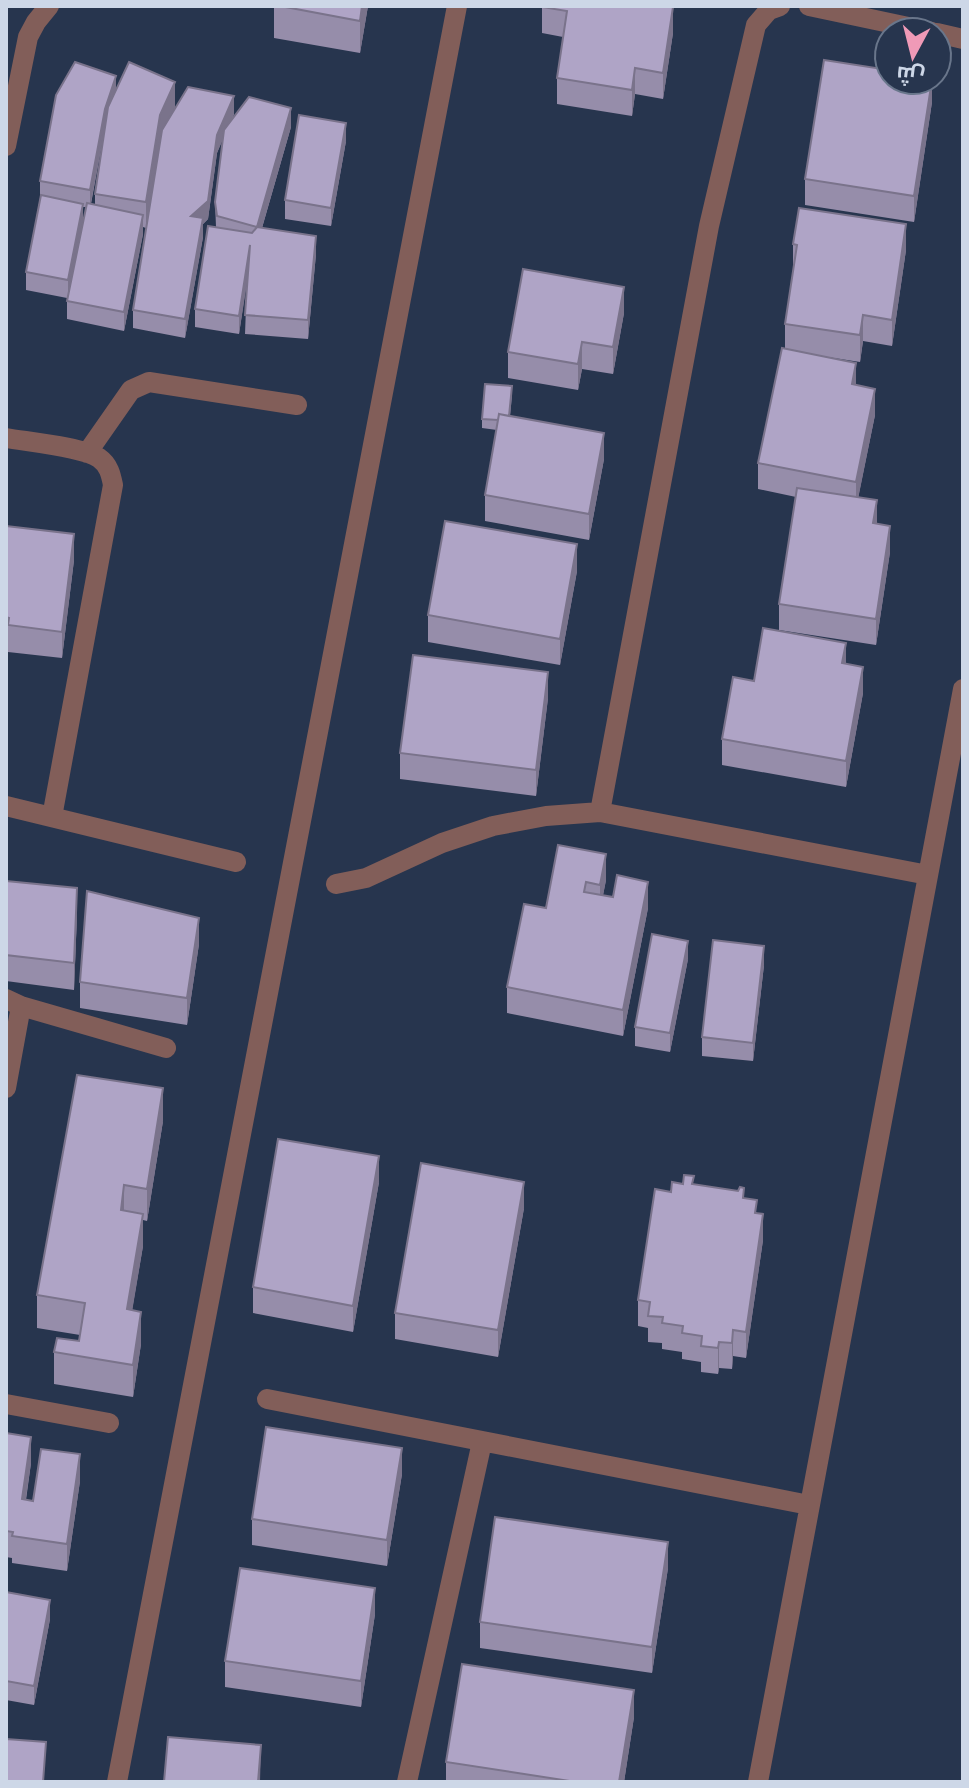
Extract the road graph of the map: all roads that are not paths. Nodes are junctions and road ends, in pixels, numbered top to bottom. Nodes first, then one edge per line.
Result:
1 (49, 6) edge
2 (457, 6) edge
3 (780, 6) edge
4 (809, 6) edge
5 (873, 19) edge
6 (6, 146) edge
7 (297, 405) dead end
8 (6, 438) edge
9 (87, 453) junction
10 (963, 689) edge
11 (6, 806) edge
12 (600, 812) junction
13 (52, 817) junction
14 (236, 862) dead end
15 (928, 875) junction
16 (336, 884) dead end
17 (13, 1002) edge
18 (166, 1048) dead end
19 (6, 1088) edge
20 (267, 1399) dead end
21 (6, 1404) edge
22 (109, 1423) dead end
23 (482, 1442) junction
24 (809, 1505) junction
25 (117, 1782) edge
26 (407, 1782) edge
27 (758, 1782) edge

1 - 6 street
2 - 25 street
3 - 12 street
4 - 5 street
7 - 9 street
8 - 9 street
9 - 13 street
10 - 15 street
11 - 13 street
12 - 15 street
12 - 16 street
13 - 14 street
15 - 24 street
17 - 18 street
17 - 19 street
20 - 23 street
21 - 22 street
23 - 24 street
23 - 26 street
24 - 27 street

